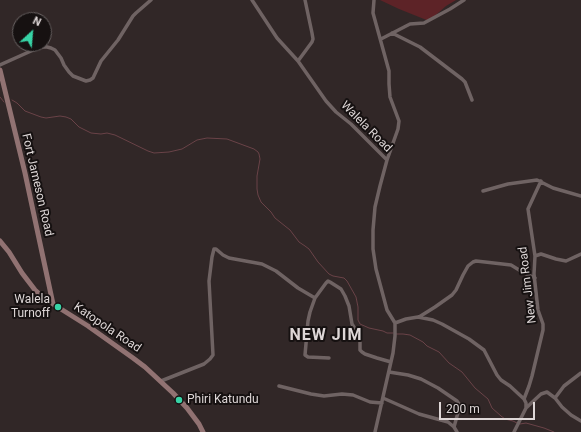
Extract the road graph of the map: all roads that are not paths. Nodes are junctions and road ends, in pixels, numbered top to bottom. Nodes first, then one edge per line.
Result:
1 (152, 0) edge
2 (252, 0) edge
3 (305, 0) edge
4 (374, 0) edge
5 (464, 0) edge
6 (392, 33) junction
7 (380, 39) junction
8 (298, 61) junction
9 (0, 65) edge
10 (0, 70) edge
11 (472, 100) dead end
12 (387, 160) junction
13 (541, 181) junction
14 (483, 191) dead end
15 (581, 196) edge
16 (0, 241) edge
17 (581, 254) edge
18 (535, 256) junction
19 (534, 278) junction
20 (315, 298) junction
21 (53, 304) junction
22 (418, 317) junction
23 (394, 323) junction
24 (329, 358) dead end
25 (391, 362) junction
26 (389, 372) junction
27 (581, 373) edge
28 (161, 382) junction
29 (280, 386) dead end
30 (383, 398) junction
31 (524, 398) junction
32 (554, 398) junction
33 (382, 403) junction
34 (526, 408) junction
35 (581, 421) edge
36 (454, 427) junction
37 (203, 432) edge
38 (375, 432) edge
39 (457, 432) edge
40 (514, 432) edge

1 - 9 street
2 - 8 street, Walela Road
3 - 8 street
4 - 7 street
5 - 6 street
6 - 7 street
6 - 11 street
7 - 12 street
8 - 12 street, Walela Road
10 - 21 street, Fort Jameson Road
12 - 23 street, Walela Road
13 - 14 street
13 - 15 street
13 - 18 street, New Jim Road
16 - 21 street, Katopola Road
17 - 18 street
18 - 19 street, New Jim Road
19 - 22 street
19 - 31 street, New Jim Road
20 - 24 street
20 - 25 street
20 - 28 street
21 - 28 street, Katopola Road
22 - 23 street
22 - 31 street
23 - 25 street, Walela Road
25 - 26 street, Walela Road
26 - 30 street, Walela Road
26 - 36 street
27 - 32 street
28 - 37 street, Katopola Road
29 - 33 street
30 - 33 street, Walela Road
30 - 36 street
31 - 34 street
32 - 34 street
32 - 35 street
33 - 38 street, Walela Road
34 - 40 street
36 - 39 street

